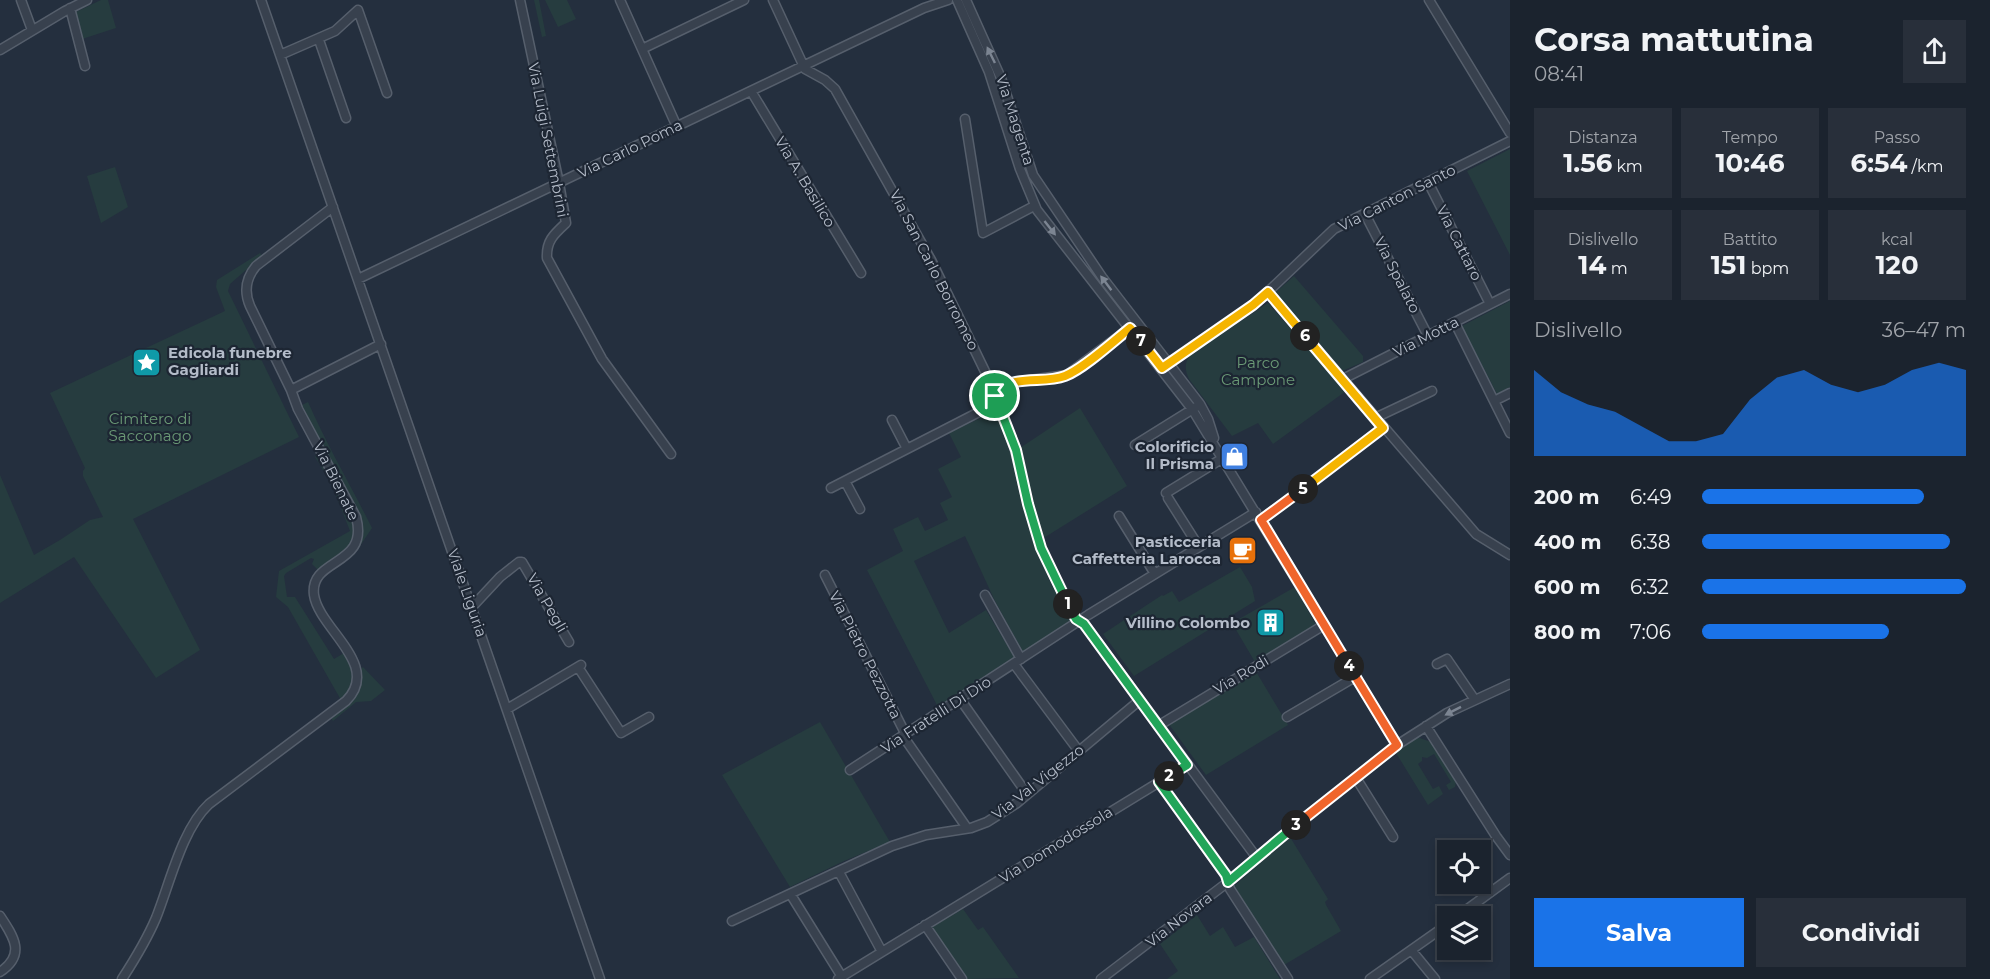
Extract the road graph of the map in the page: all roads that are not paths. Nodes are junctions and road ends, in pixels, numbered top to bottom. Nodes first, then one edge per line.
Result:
1 (21, 0) edge
2 (87, 0) edge
3 (261, 0) edge
4 (520, 0) edge
5 (620, 0) edge
6 (744, 0) edge
7 (773, 0) edge
8 (934, 0) edge
9 (948, 0) edge
10 (957, 0) edge
11 (966, 0) edge
12 (1429, 0) edge
13 (70, 8) junction
14 (924, 8) junction
15 (32, 30) junction
16 (319, 39) junction
17 (642, 49) junction
18 (0, 50) edge
19 (280, 56) junction
20 (85, 66) dead end
21 (803, 66) junction
22 (751, 91) junction
23 (387, 93) dead end
24 (346, 118) dead end
25 (965, 119) dead end
26 (677, 127) junction
27 (1510, 133) edge
28 (1510, 141) edge
29 (1029, 166) junction
30 (1020, 169) junction
31 (1428, 182) junction
32 (559, 183) junction
33 (1034, 206) junction
34 (333, 207) junction
35 (1365, 214) junction
36 (861, 273) dead end
37 (358, 279) junction
38 (1268, 292) junction
39 (1510, 294) edge
40 (1490, 304) junction
41 (1455, 323) junction
42 (1133, 325) junction
43 (1428, 336) junction
44 (381, 344) junction
45 (1165, 366) junction
46 (1342, 380) junction
47 (291, 390) junction
48 (1432, 391) dead end
49 (1510, 393) edge
50 (995, 396) junction
51 (1494, 401) junction
52 (1196, 407) junction
53 (1375, 418) junction
54 (892, 420) dead end
55 (1383, 428) junction
56 (1510, 433) edge
57 (1135, 445) dead end
58 (907, 449) junction
59 (671, 454) dead end
60 (1223, 458) junction
61 (845, 481) junction
62 (831, 488) dead end
63 (860, 509) dead end
64 (1119, 516) dead end
65 (1259, 516) junction
66 (1199, 547) junction
67 (1509, 551) edge
68 (1155, 574) junction
69 (825, 575) dead end
70 (985, 595) dead end
71 (472, 607) junction
72 (1080, 622) junction
73 (1324, 625) junction
74 (569, 642) dead end
75 (1018, 662) junction
76 (1437, 663) dead end
77 (1355, 677) junction
78 (1510, 684) edge
79 (960, 699) junction
80 (1140, 700) junction
81 (1475, 700) junction
82 (507, 709) junction
83 (649, 717) dead end
84 (1287, 717) dead end
85 (1158, 726) junction
86 (1426, 726) junction
87 (904, 735) junction
88 (1397, 745) junction
89 (1078, 750) junction
90 (1187, 765) junction
91 (850, 771) dead end
92 (1356, 778) junction
93 (1159, 782) junction
94 (1027, 794) junction
95 (967, 828) junction
96 (1393, 837) dead end
97 (1510, 855) edge
98 (1257, 858) junction
99 (839, 872) junction
100 (1510, 878) edge
101 (1228, 882) junction
102 (791, 895) junction
103 (1472, 906) edge
104 (0, 916) edge
105 (732, 921) dead end
106 (925, 925) junction
107 (1437, 932) edge
108 (1412, 951) junction
109 (882, 952) junction
110 (0, 972) edge
111 (840, 978) edge
112 (122, 979) edge
113 (600, 979) edge
114 (962, 979) edge
115 (1101, 979) edge
116 (1288, 979) edge
117 (1370, 979) edge
118 (1435, 979) edge

1 - 15 street
2 - 13 street
3 - 19 street
4 - 32 street, Via Luigi Settembrini
5 - 17 street
6 - 17 street
7 - 21 street
8 - 14 street
9 - 14 street
10 - 30 street, Via Magenta
29 -> 11 street, Via Magenta
12 - 27 street
13 - 15 street
13 - 20 street
14 - 21 street, Via Carlo Poma
15 - 18 street
16 - 19 street
16 - 23 street
16 - 24 street
17 - 26 street
19 - 34 street
21 - 22 street, Via Carlo Poma
21 - 50 street, Via San Carlo Borromeo
22 - 26 street, Via Carlo Poma
22 - 36 street, Via A. Basilico
25 - 33 street
26 - 32 street, Via Carlo Poma
28 - 31 street, Via Canton Santo
29 - 30 street
42 -> 29 street, Via Magenta
30 - 33 street, Via Magenta
31 - 35 street, Via Canton Santo
31 - 40 street, Via Cattaro
32 - 37 street, Via Carlo Poma
32 - 59 street, Via Luigi Settembrini
33 -> 42 street, Via Magenta
34 - 37 street, Viale Liguria
34 - 47 street, Via Bienate
35 - 38 street, Via Canton Santo
35 - 43 street, Via Spalato
37 - 44 street, Viale Liguria
38 - 45 street, Via Canton Santo
38 - 46 street
39 - 40 street, Via Motta
40 - 41 street, Via Motta
41 - 43 street, Via Motta
41 - 51 street
42 - 45 street, Via Magenta
42 - 50 street
43 - 46 street, Via Motta
44 - 47 street
44 - 71 street, Viale Liguria
45 - 52 street, Via Magenta
46 - 53 street
47 - 112 street, Via Bienate
48 - 53 street
49 - 51 street
50 - 58 street
50 - 72 street, Via San Carlo Borromeo
51 - 56 street
52 - 57 street
52 - 60 street, Via Magenta
53 - 55 street
54 - 58 street
55 - 65 street, Via Fratelli Di Dio
55 - 67 street
58 - 61 street
60 - 65 street, Via Magenta
60 - 66 street
61 - 62 street
61 - 63 street
64 - 68 street
65 - 66 street, Via Fratelli Di Dio
65 - 73 street, Via Magenta
66 - 68 street, Via Fratelli Di Dio
68 - 72 street, Via Fratelli Di Dio
69 - 87 street, Via Pietro Pezzotta
70 - 75 street
71 - 74 street, Via Pegli
71 - 82 street, Viale Liguria
72 - 75 street, Via Fratelli Di Dio
72 - 80 street, Via San Carlo Borromeo
73 - 77 street, Via Magenta
73 - 85 street, Via Rodi
75 - 79 street, Via Fratelli Di Dio
75 - 89 street
76 - 81 street
77 - 84 street
77 - 88 street, Via Magenta
78 - 81 street, Via Novara
79 - 87 street, Via Fratelli Di Dio
79 - 94 street
80 - 85 street, Via San Carlo Borromeo
80 - 89 street, Via Val Vigezzo
81 -> 86 street, Via Novara
82 - 83 street
82 - 113 street, Viale Liguria
85 - 90 street, Via San Carlo Borromeo
86 - 88 street, Via Novara
86 - 97 street
87 - 91 street, Via Fratelli Di Dio
87 - 95 street, Via Pietro Pezzotta
88 - 92 street, Via Novara
89 - 94 street, Via Val Vigezzo
90 - 93 street, Via Domodossola
90 - 98 street, Via San Carlo Borromeo
92 - 96 street
92 - 98 street, Via Novara
93 - 101 street
93 - 106 street, Via Domodossola
94 - 95 street, Via Val Vigezzo
95 - 99 street, Via Val Vigezzo
98 - 101 street, Via Novara
99 - 102 street, Via Val Vigezzo
99 - 109 street
100 - 103 street
101 - 115 street, Via Novara
101 - 116 street
102 - 105 street, Via Val Vigezzo
102 - 111 street
104 - 110 street
106 - 109 street, Via Domodossola
106 - 114 street
107 - 108 street
108 - 117 street
108 - 118 street
109 - 111 street, Via Domodossola

